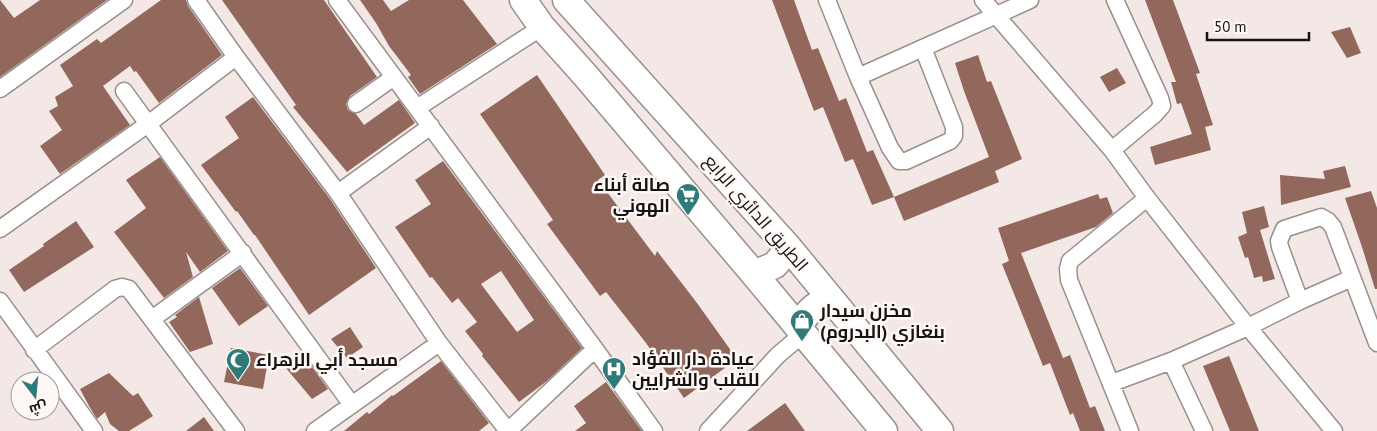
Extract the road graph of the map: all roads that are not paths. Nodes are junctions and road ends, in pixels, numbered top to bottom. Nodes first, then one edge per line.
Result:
1 (124, 0) edge
2 (196, 0) edge
3 (337, 0) edge
4 (523, 0) edge
5 (566, 0) edge
6 (827, 0) edge
7 (983, 0) edge
8 (1030, 0) edge
9 (1115, 0) edge
10 (995, 16) junction
11 (542, 27) junction
12 (923, 48) junction
13 (236, 57) junction
14 (394, 77) junction
15 (858, 77) junction
16 (0, 89) edge
17 (124, 91) dead end
18 (356, 104) dead end
19 (417, 108) junction
20 (148, 124) junction
21 (431, 126) junction
22 (1112, 150) junction
23 (338, 193) junction
24 (1147, 198) junction
25 (0, 229) edge
26 (789, 248) junction
27 (243, 253) junction
28 (754, 274) junction
29 (1352, 278) junction
30 (831, 299) junction
31 (0, 301) edge
32 (1300, 301) junction
33 (152, 318) junction
34 (1248, 327) junction
35 (801, 332) junction
36 (440, 343) junction
37 (1377, 343) edge
38 (595, 349) junction
39 (34, 350) junction
40 (1171, 361) junction
41 (1112, 383) junction
42 (352, 404) junction
43 (94, 431) edge
44 (236, 431) edge
45 (315, 431) edge
46 (508, 431) edge
47 (654, 431) edge
48 (708, 431) edge
49 (884, 431) edge
50 (940, 431) edge
51 (1130, 431) edge
52 (1204, 431) edge
53 (1334, 431) edge

1 - 16 street
2 - 13 street
3 - 14 street
4 - 11 main road
5 - 26 main road, الطريق الدائري الرابع
6 - 15 street
7 - 10 street
8 - 10 street
9 - 22 street
10 - 12 street
10 - 22 street
11 - 19 street
11 - 28 main road
12 - 15 street
12 - 15 street
13 - 20 street
13 - 23 street
14 - 18 street
14 - 19 street
17 - 20 street
19 - 21 street
20 - 25 street
20 - 27 street
21 - 23 street
21 - 38 street
22 - 24 street
23 - 36 street
24 - 34 street
24 - 41 street
26 - 28 main road
26 - 30 main road, الطريق الدائري الرابع
27 - 33 street
27 - 42 street
28 - 35 main road
29 - 32 street
29 - 32 street
29 - 37 street
30 - 35 main road
30 - 50 main road, الطريق الدائري الرابع
31 - 39 street
32 - 34 street
33 - 39 street
33 - 44 street
34 - 40 street
34 - 53 street
35 - 48 street
35 - 49 main road
36 - 42 street
36 - 46 street
38 - 46 street
38 - 47 street
39 - 43 street
40 - 41 street
40 - 52 street
41 - 51 street
42 - 45 street

